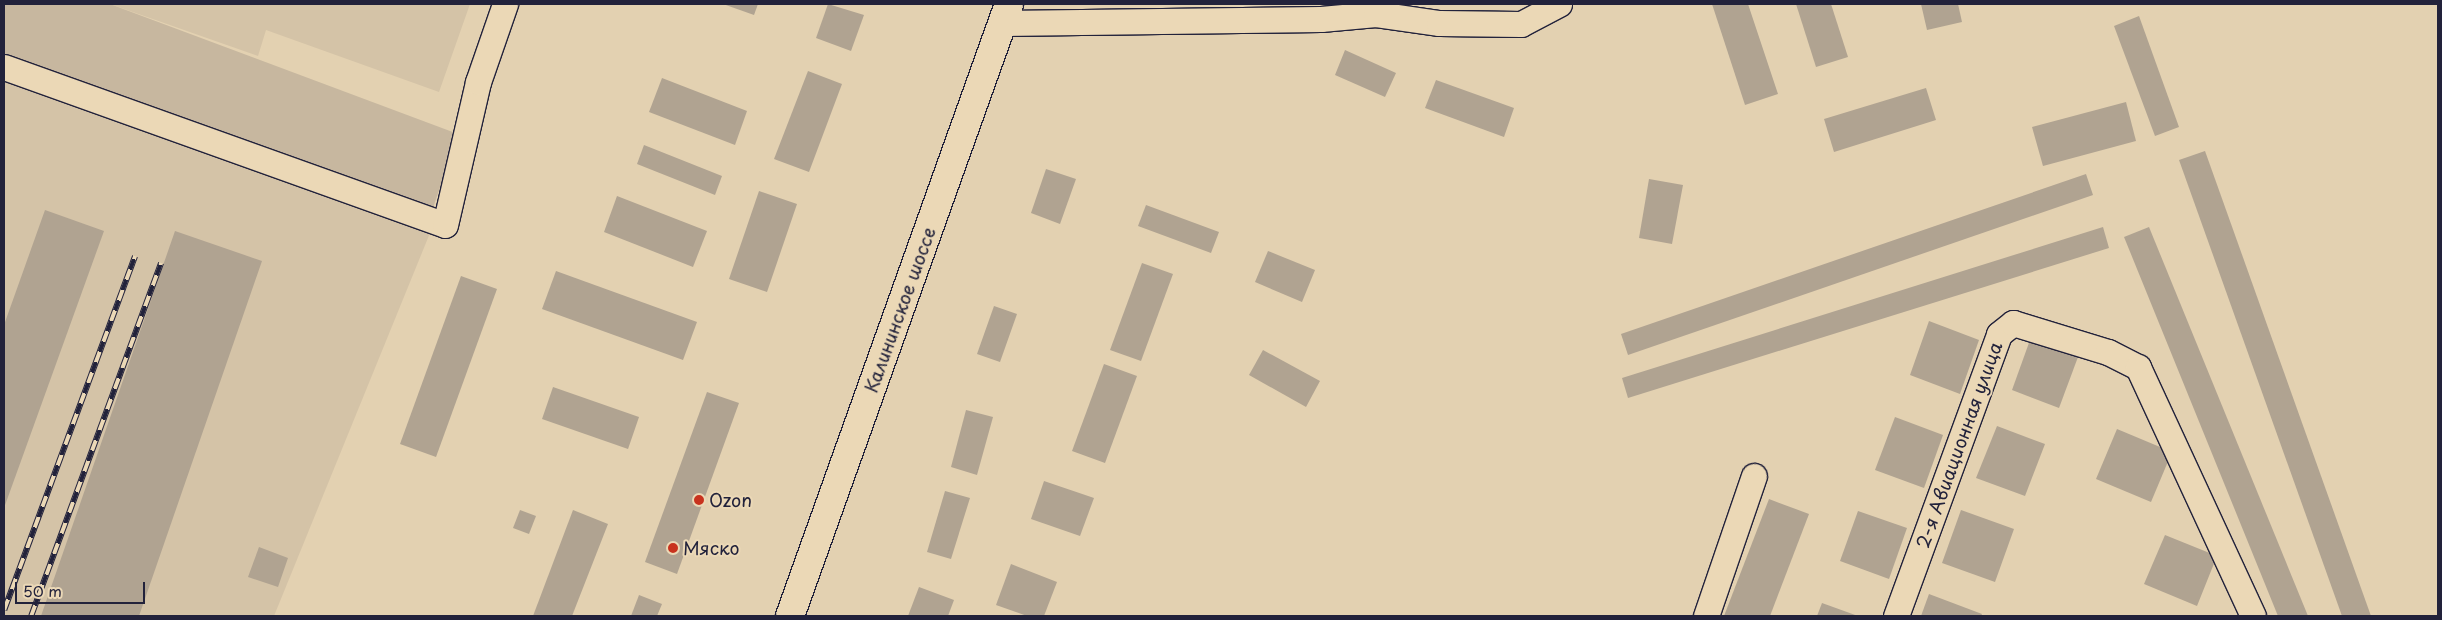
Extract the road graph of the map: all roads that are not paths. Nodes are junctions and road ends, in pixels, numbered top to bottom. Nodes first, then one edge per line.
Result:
1 (505, 4) edge
2 (1559, 4) edge
3 (1006, 14) edge
4 (4, 67) edge
5 (1754, 476) dead end
6 (790, 616) edge
7 (1706, 616) edge
8 (1896, 616) edge
9 (2253, 616) edge

1 - 4 street
2 - 3 street
3 - 6 main road, Калининское шоссе
5 - 7 street
8 - 9 street, 2-я Авиационная улица

